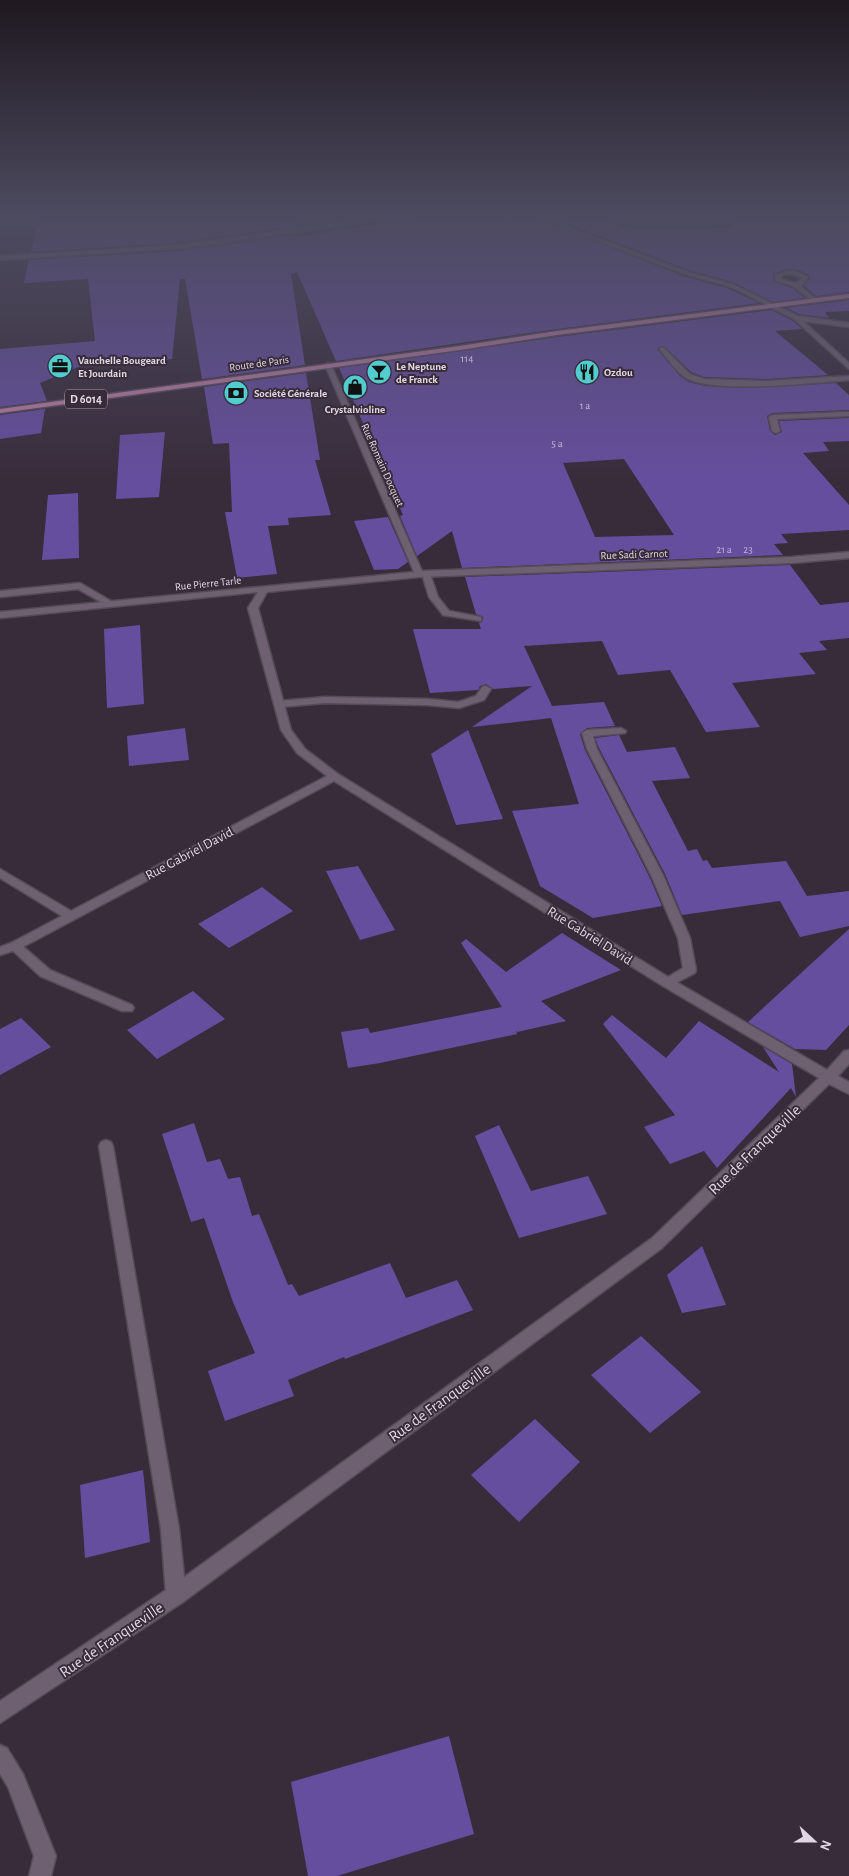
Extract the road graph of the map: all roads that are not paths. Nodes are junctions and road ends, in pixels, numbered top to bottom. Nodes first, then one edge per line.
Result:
1 (774, 307) junction
2 (777, 307) edge
3 (796, 318) junction
4 (849, 324) edge
5 (662, 348) dead end
6 (328, 365) junction
7 (849, 367) edge
8 (849, 378) edge
9 (0, 411) edge
10 (849, 414) edge
11 (776, 431) dead end
12 (849, 555) edge
13 (423, 574) junction
14 (265, 588) junction
15 (0, 594) edge
16 (110, 604) junction
17 (0, 615) edge
18 (478, 619) dead end
19 (486, 689) dead end
20 (280, 704) junction
21 (621, 731) dead end
22 (334, 776) junction
23 (0, 873) edge
24 (71, 916) junction
25 (15, 946) junction
26 (0, 951) edge
27 (668, 984) junction
28 (127, 1008) dead end
29 (849, 1055) edge
30 (828, 1077) junction
31 (849, 1090) edge
32 (106, 1146) dead end
33 (176, 1594) junction
34 (0, 1713) edge
35 (0, 1755) edge
36 (40, 1876) edge

1 - 2 main road, Route de Paris / D 6014
1 - 3 street
1 - 6 main road, Route de Paris / D 6014
3 - 4 street
3 - 7 street
5 - 8 street
6 - 9 main road, Route de Paris / D 6014
6 - 13 street, Rue Romain Docquet
10 - 11 street
12 - 13 street, Rue Sadi Carnot
13 - 14 street, Rue Pierre Tarle
13 - 18 street, Rue Romain Docquet
14 - 16 street, Rue Pierre Tarle
14 - 20 street, Rue Gabriel David
15 - 16 street
16 - 17 street, Rue Pierre Tarle
19 - 20 street
20 - 22 street, Rue Gabriel David
21 - 27 street
22 - 24 street, Rue Gabriel David
22 - 27 street, Rue Gabriel David
23 - 24 street
24 - 25 street, Rue Gabriel David
25 - 26 street, Rue Gabriel David
25 - 28 street
27 - 30 street, Rue Gabriel David
29 - 30 street, Rue de Franqueville
30 - 31 street, Rue Gabriel David
30 - 33 street, Rue de Franqueville
32 - 33 street
33 - 34 street, Rue de Franqueville
35 - 36 street

